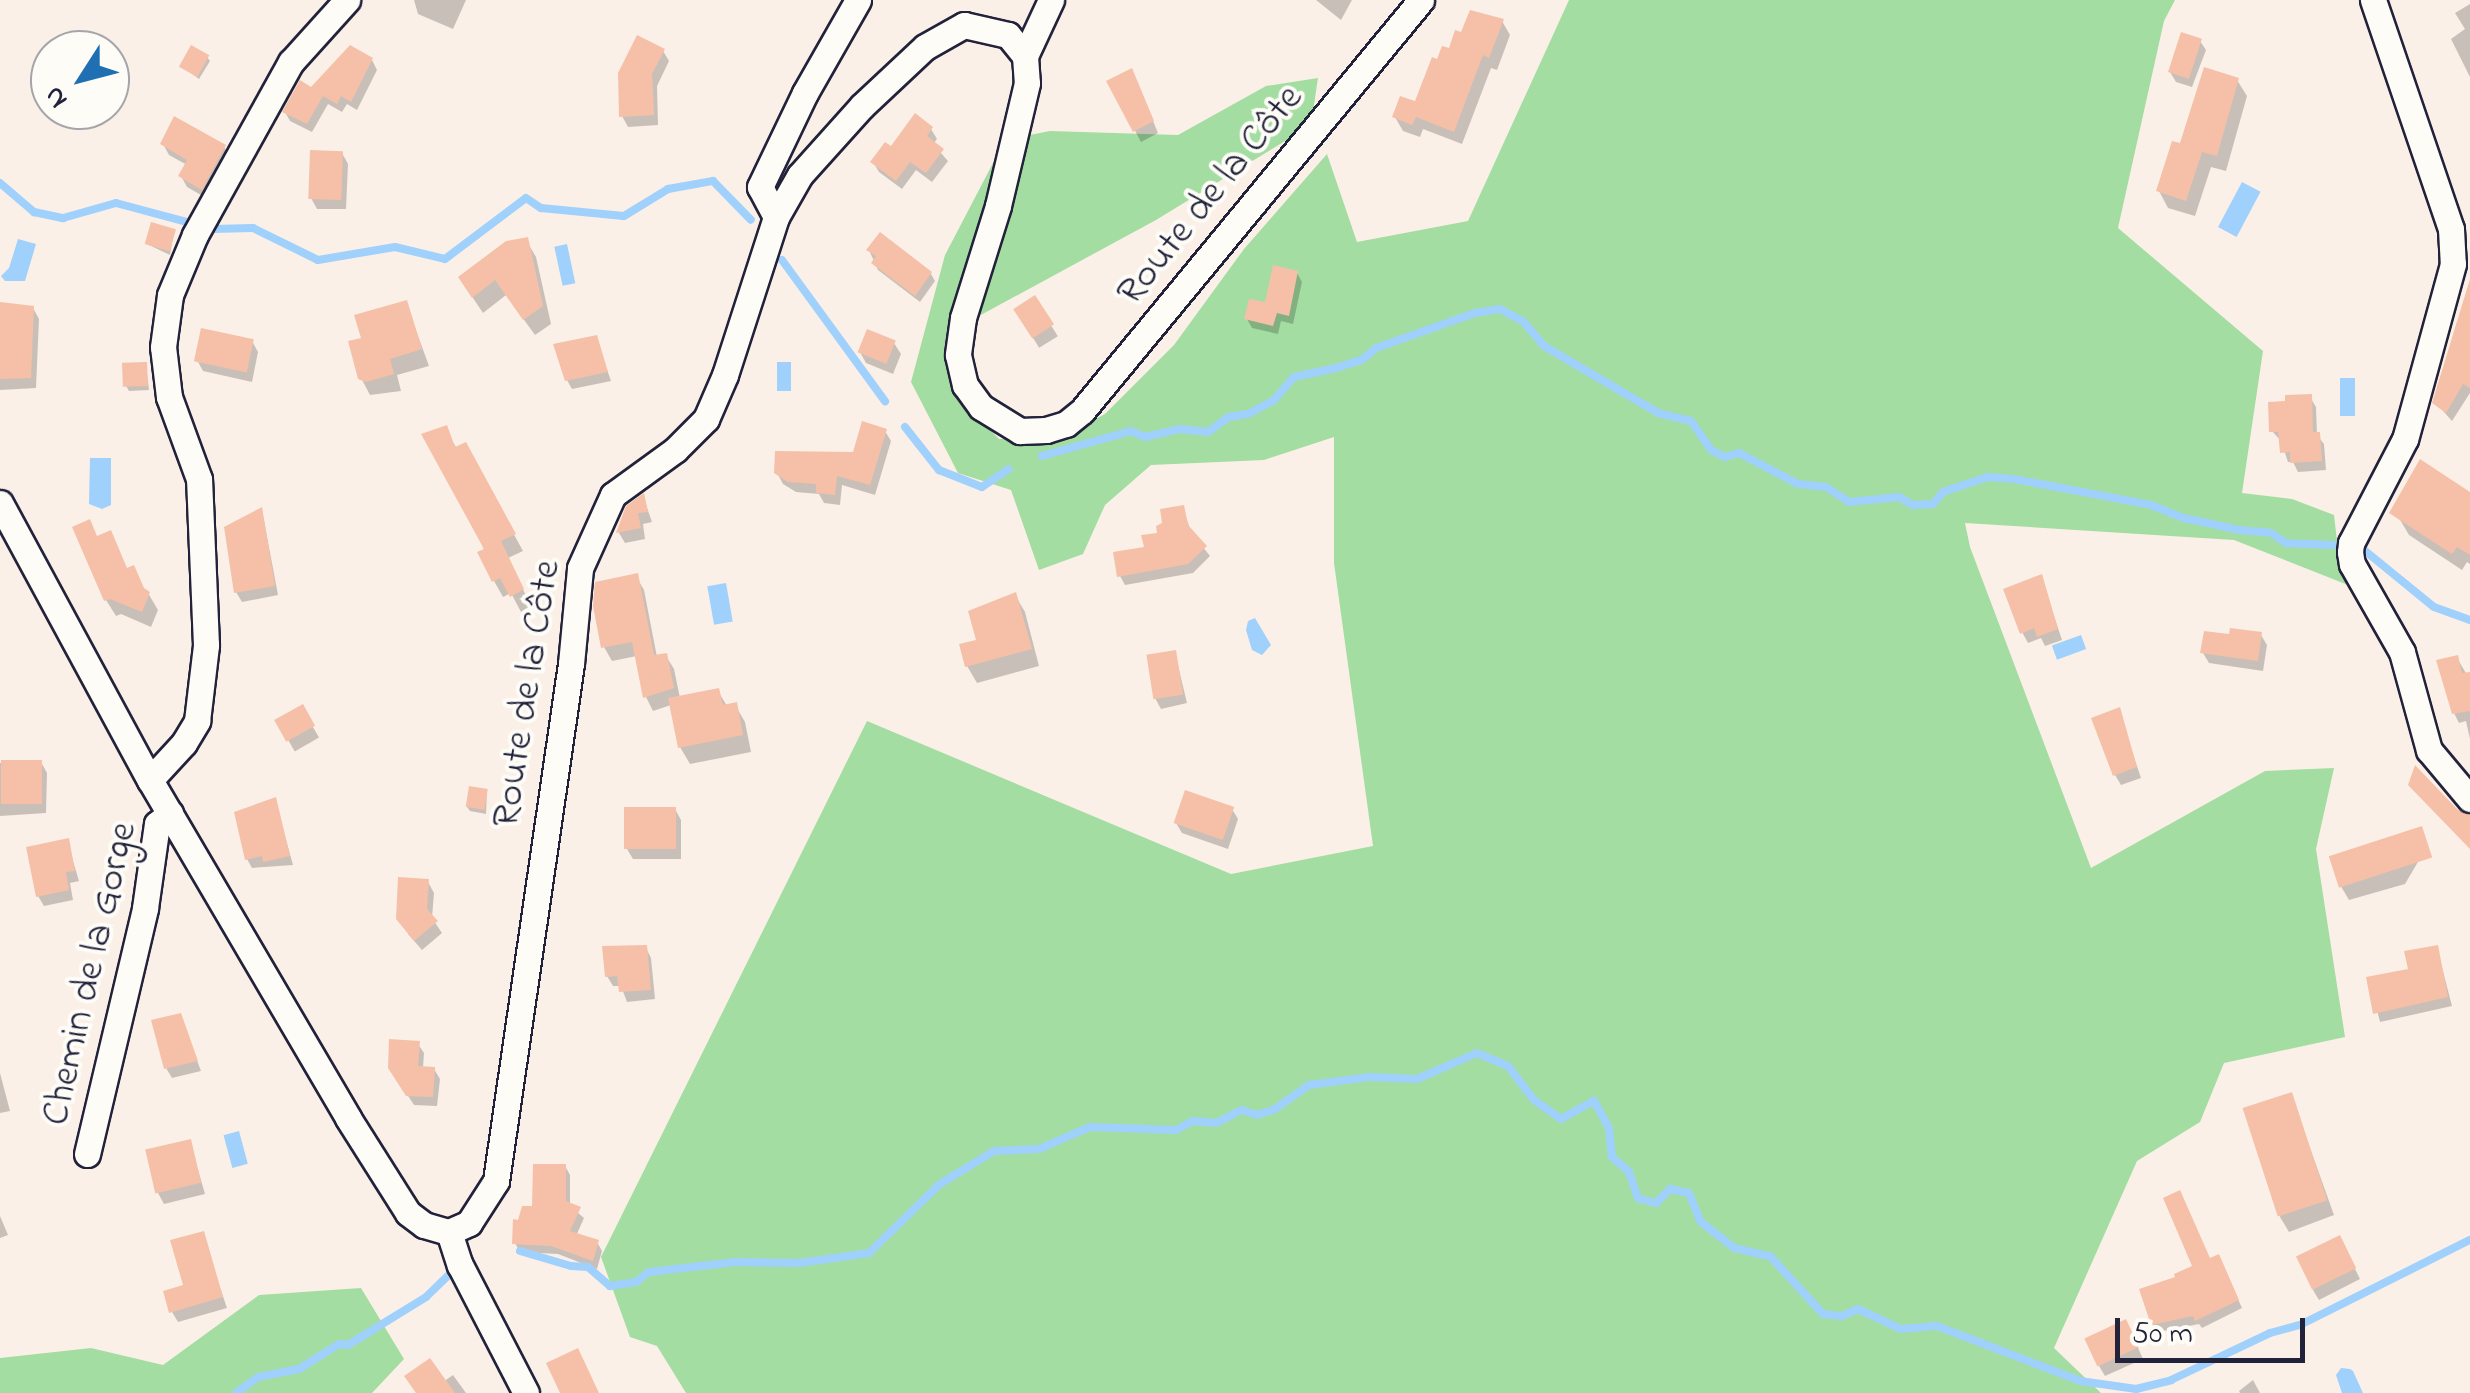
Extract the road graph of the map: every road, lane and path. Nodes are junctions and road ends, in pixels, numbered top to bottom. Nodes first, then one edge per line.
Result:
1 (347, 0) edge
2 (858, 0) edge
3 (1050, 0) edge
4 (1421, 0) edge
5 (2373, 0) edge
6 (1025, 56) junction
7 (776, 217) junction
8 (0, 503) edge
9 (150, 780) junction
10 (2470, 798) edge
11 (170, 812) junction
12 (87, 1154) dead end
13 (449, 1232) junction
14 (526, 1393) edge

1 - 9 street
2 - 7 street
3 - 6 street
4 - 6 street, Route de la Côte
5 - 10 street
6 - 7 street, Route de la Côte
7 - 13 street, Route de la Côte
8 - 9 street
9 - 11 street
11 - 12 street, Chemin de la Gorge
11 - 13 street
13 - 14 street

